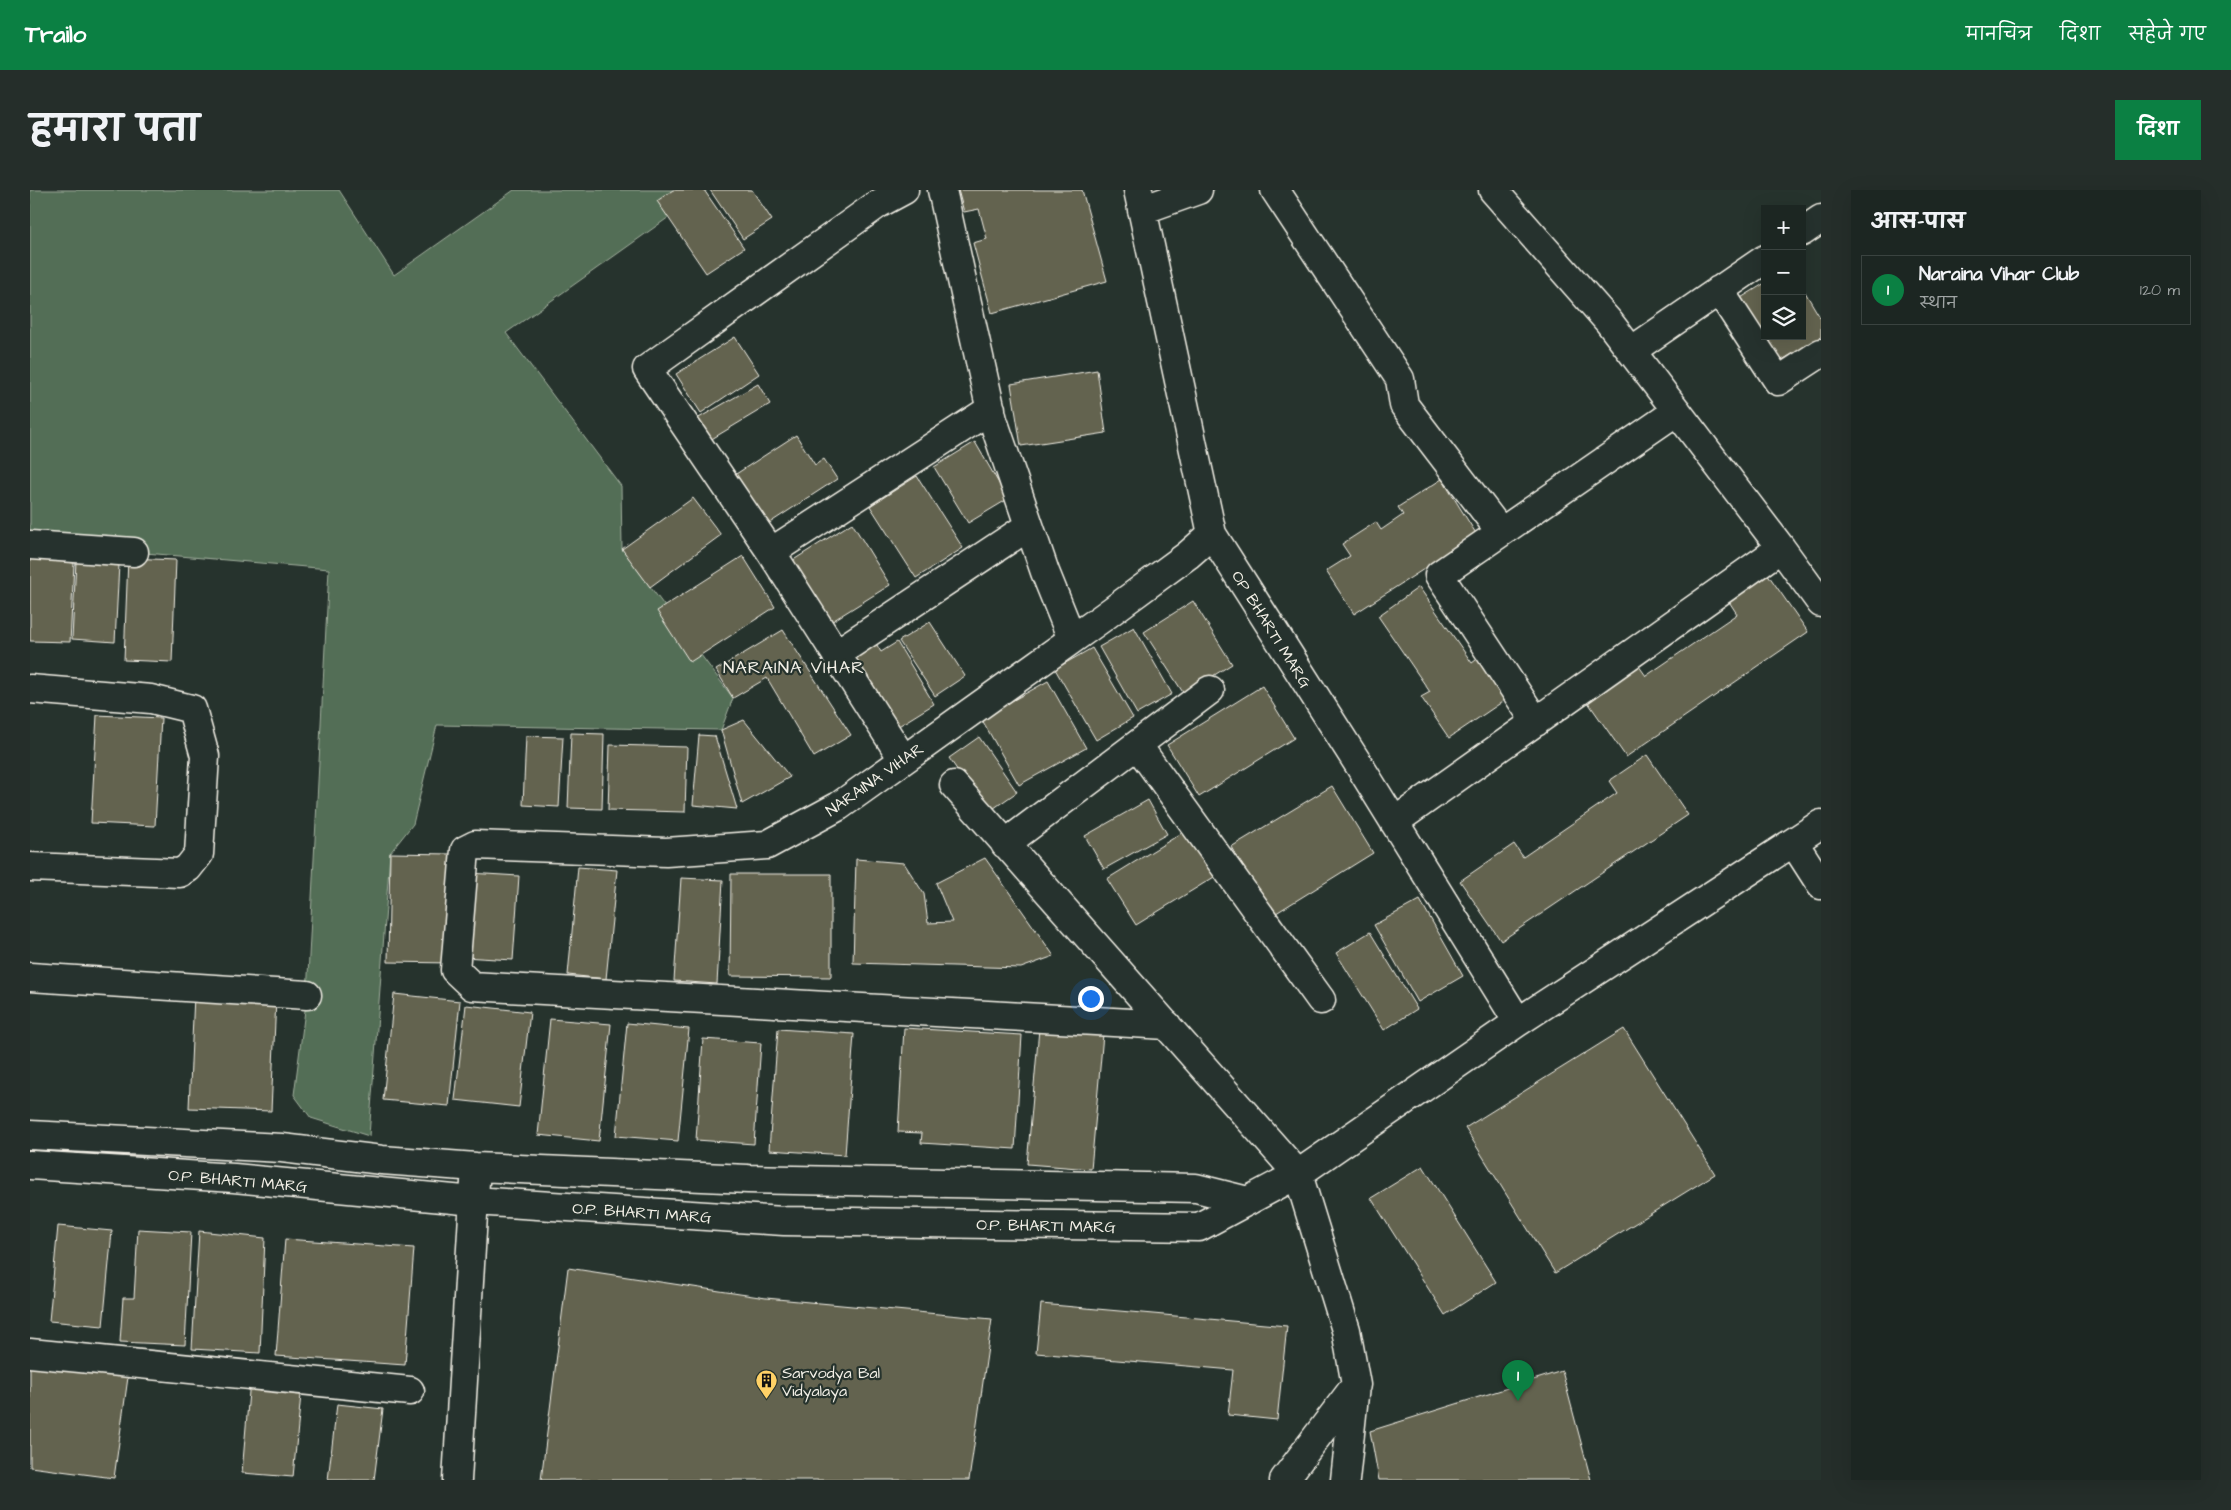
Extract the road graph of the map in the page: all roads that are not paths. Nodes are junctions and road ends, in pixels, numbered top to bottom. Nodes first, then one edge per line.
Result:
1 (904, 190) edge
2 (942, 190) edge
3 (1198, 190) edge
4 (1274, 190) edge
5 (1493, 190) edge
6 (1140, 200) edge
7 (1821, 220) edge
8 (1806, 229) edge
9 (1761, 261) edge
10 (1719, 290) junction
11 (1631, 351) junction
12 (1821, 353) edge
13 (991, 409) junction
14 (1677, 410) junction
15 (1029, 526) junction
16 (1501, 532) junction
17 (1212, 534) junction
18 (30, 545) edge
19 (1781, 548) junction
20 (134, 552) dead end
21 (771, 552) junction
22 (1821, 603) edge
23 (1072, 639) junction
24 (836, 654) junction
25 (30, 689) edge
26 (1210, 690) dead end
27 (1536, 722) junction
28 (1138, 746) junction
29 (903, 759) junction
30 (954, 785) dead end
31 (1394, 822) junction
32 (1821, 824) edge
33 (1794, 843) junction
34 (1005, 844) junction
35 (30, 867) edge
36 (1821, 886) edge
37 (30, 977) edge
38 (307, 995) dead end
39 (1321, 1000) dead end
40 (1518, 1022) junction
41 (1167, 1025) junction
42 (30, 1135) edge
43 (30, 1165) edge
44 (476, 1167) junction
45 (1298, 1174) junction
46 (474, 1201) junction
47 (1248, 1201) junction
48 (30, 1353) edge
49 (1356, 1385) junction
50 (410, 1391) dead end
51 (456, 1480) edge
52 (1284, 1480) edge
53 (1346, 1480) edge

1 - 21 street
2 - 13 street
3 - 6 street
4 - 16 street
5 - 11 street
6 - 17 street, OP BHARTI MARG
7 - 8 street
9 - 10 street
10 - 11 street
10 - 12 street
11 - 14 street
13 - 15 street
13 - 21 street
14 - 16 street
14 - 19 street
15 - 23 street
15 - 24 street
16 - 27 street
17 - 23 street, NARAINA VIHAR
17 - 31 street, OP BHARTI MARG
18 - 20 street
19 - 22 street
19 - 27 street
21 - 24 street
23 - 29 street, NARAINA VIHAR
24 - 29 street
25 - 35 street
26 - 28 street
27 - 31 street
28 - 34 street
28 - 39 street
29 - 41 street, NARAINA VIHAR
30 - 34 street
31 - 40 street, OP BHARTI MARG
32 - 33 street, O.P. BHARTI MARG
33 - 36 street
33 - 40 street, O.P. BHARTI MARG
34 - 41 street
37 - 38 street
40 - 45 street, O.P. BHARTI MARG
41 - 45 street
42 - 44 street, O.P. BHARTI MARG
43 - 46 street, O.P. BHARTI MARG
44 - 46 street
44 - 47 street, O.P. BHARTI MARG
45 - 47 street, O.P. BHARTI MARG
45 - 49 street
46 - 47 street, O.P. BHARTI MARG
46 - 51 street
48 - 50 street
49 - 52 street
49 - 53 street

